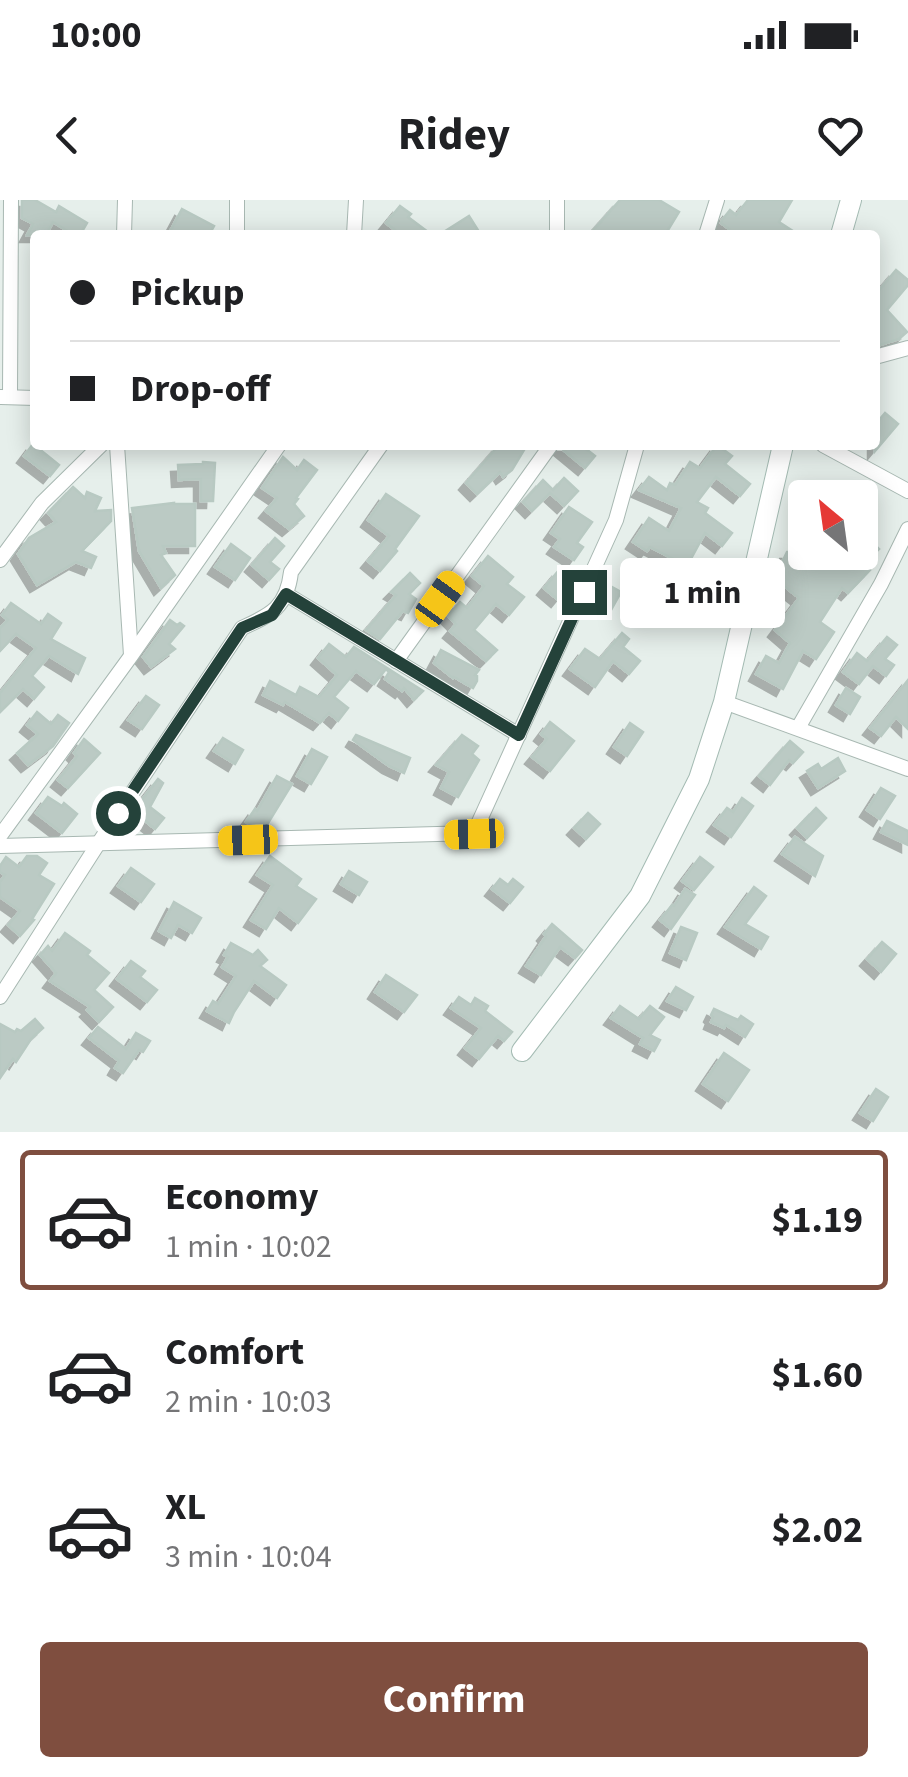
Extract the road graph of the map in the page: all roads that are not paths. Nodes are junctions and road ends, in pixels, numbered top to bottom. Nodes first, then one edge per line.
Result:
1 (11, 200) edge
2 (124, 200) edge
3 (237, 200) edge
4 (356, 200) edge
5 (557, 200) edge
6 (718, 200) edge
7 (851, 200) edge
8 (124, 230) edge
9 (237, 230) edge
10 (354, 230) edge
11 (557, 230) edge
12 (708, 230) edge
13 (842, 230) edge
14 (908, 348) edge
15 (880, 356) edge
16 (5, 397) edge
17 (30, 398) edge
18 (96, 450) edge
19 (118, 450) edge
20 (275, 450) edge
21 (376, 450) edge
22 (547, 450) edge
23 (637, 450) edge
24 (782, 450) edge
25 (832, 450) edge
26 (908, 491) edge
27 (908, 529) edge
28 (0, 560) edge
29 (286, 594) junction
30 (131, 656) junction
31 (396, 660) junction
32 (724, 702) junction
33 (798, 728) junction
34 (519, 735) junction
35 (908, 751) edge
36 (903, 767) edge
37 (0, 836) edge
38 (98, 844) junction
39 (0, 846) edge
40 (0, 997) edge
41 (522, 1052) dead end

1 - 16 street
2 - 8 street
3 - 9 street
4 - 10 street
5 - 11 street
6 - 12 street
7 - 13 street
14 - 15 street
16 - 17 street
18 - 28 street
19 - 30 street
20 - 30 street
21 - 29 street
22 - 31 street
23 - 34 street
24 - 32 street
25 - 26 street
27 - 33 street
29 - 31 street
29 - 38 street
30 - 37 street
31 - 34 street
32 - 33 street
32 - 41 street
33 - 36 street
34 - 38 street
35 - 36 street
38 - 39 street
38 - 40 street

